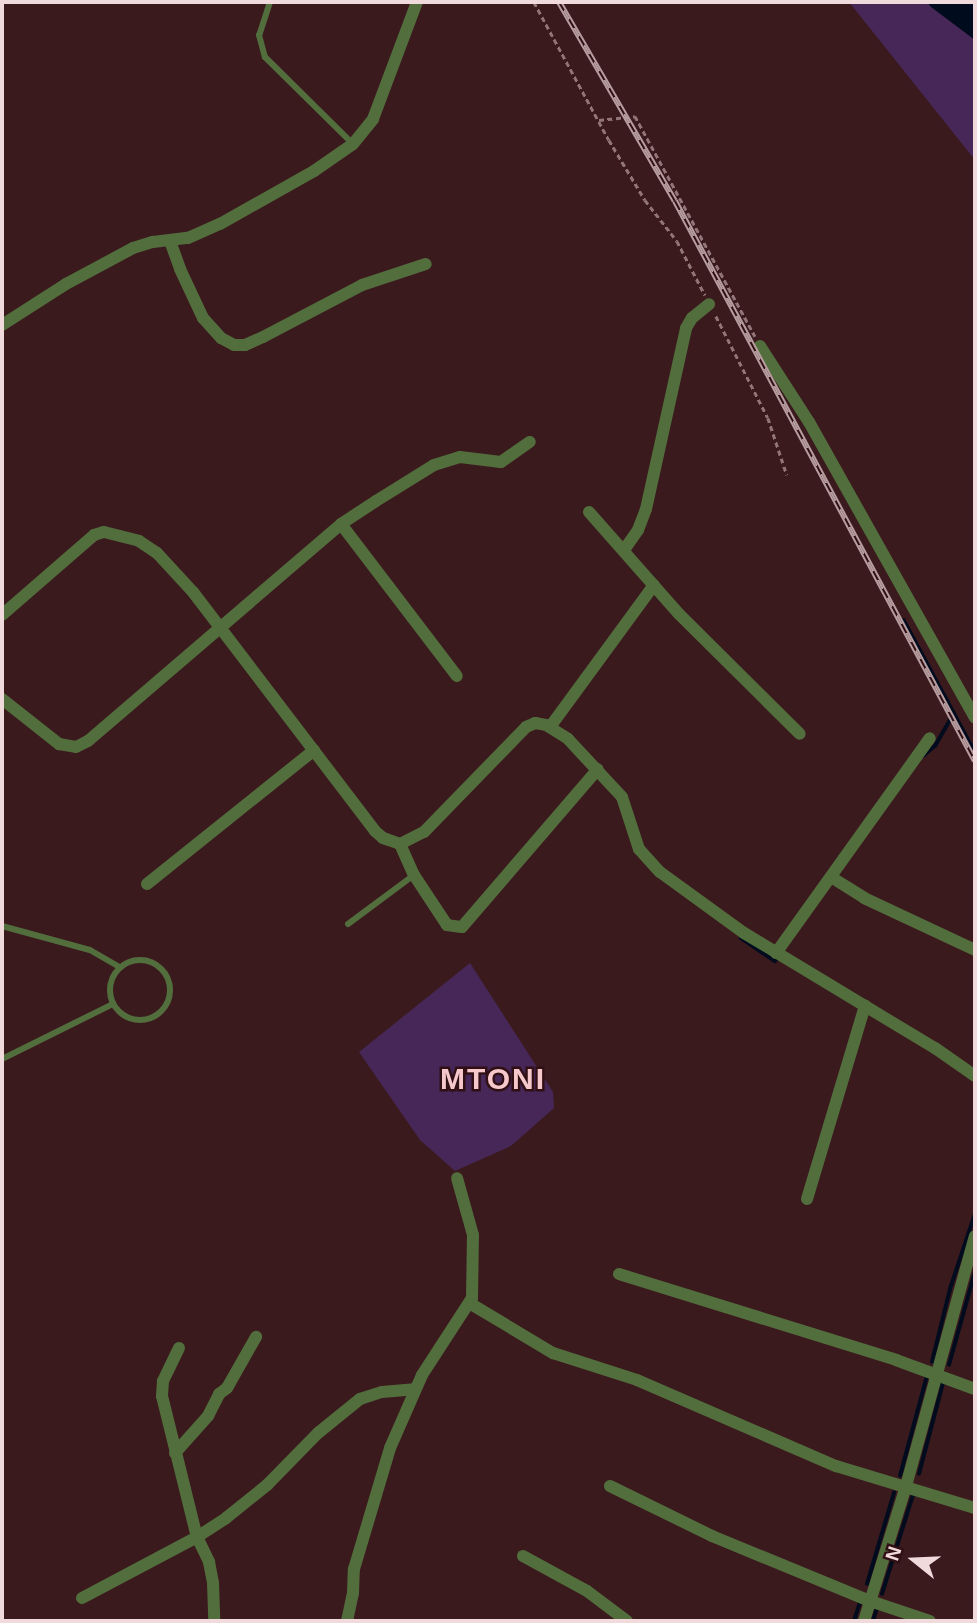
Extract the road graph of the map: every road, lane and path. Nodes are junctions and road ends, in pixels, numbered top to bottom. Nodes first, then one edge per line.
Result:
1 (270, 2) edge
2 (417, 2) edge
3 (534, 2) edge
4 (598, 120) junction
5 (353, 144) junction
6 (170, 241) junction
7 (426, 264) dead end
8 (709, 304) junction
9 (2, 324) edge
10 (760, 346) joint
11 (530, 442) dead end
12 (787, 475) dead end
13 (589, 512) dead end
14 (341, 524) junction
15 (624, 550) junction
16 (654, 585) junction
17 (2, 615) edge
18 (220, 627) junction
19 (457, 676) dead end
20 (2, 699) edge
21 (975, 718) edge
22 (550, 727) junction
23 (800, 734) dead end
24 (930, 738) dead end
25 (314, 750) junction
26 (598, 769) junction
27 (400, 844) junction
28 (414, 875) junction
29 (831, 877) junction
30 (147, 884) dead end
31 (348, 924) dead end
32 (2, 926) edge
33 (975, 950) edge
34 (776, 953) junction
35 (120, 967) junction
36 (113, 1004) junction
37 (865, 1006) junction
38 (2, 1059) edge
39 (975, 1076) edge
40 (457, 1178) dead end
41 (807, 1199) dead end
42 (975, 1236) edge
43 (619, 1274) dead end
44 (471, 1304) junction
45 (256, 1337) dead end
46 (179, 1348) dead end
47 (938, 1375) junction
48 (414, 1389) junction
49 (975, 1389) edge
50 (175, 1453) junction
51 (610, 1486) dead end
52 (906, 1486) junction
53 (975, 1508) edge
54 (197, 1537) junction
55 (523, 1556) dead end
56 (82, 1598) dead end
57 (870, 1601) junction
58 (214, 1621) edge
59 (347, 1621) edge
60 (627, 1621) edge
61 (864, 1621) edge
62 (929, 1621) edge

1 - 5 lane
2 - 5 street
3 - 4 path
4 - 8 path
4 - 10 path
5 - 6 street
6 - 7 street
6 - 9 street
8 - 12 path
8 - 15 street
10 - 21 street
11 - 14 street
13 - 15 street
14 - 18 street
14 - 19 street
15 - 16 street
16 - 22 street
16 - 23 street
17 - 18 street
18 - 20 street
18 - 25 street
22 - 26 street
22 - 27 street
24 - 29 street
25 - 27 street
25 - 30 street
26 - 28 street
26 - 34 street
27 - 28 street
28 - 31 lane
29 - 33 street
29 - 34 street
32 - 35 lane
34 - 37 street
35 - 36 lane
35 - 36 lane
36 - 38 lane
37 - 39 street
37 - 41 street
40 - 44 street
42 - 47 street
43 - 47 street
44 - 48 street
44 - 52 street
45 - 50 street
46 - 50 street
47 - 49 street
47 - 52 street
48 - 54 street
48 - 59 street
50 - 54 street
51 - 57 street
52 - 53 street
52 - 57 street
54 - 56 street
54 - 58 street
55 - 60 street
57 - 61 street
57 - 62 street

